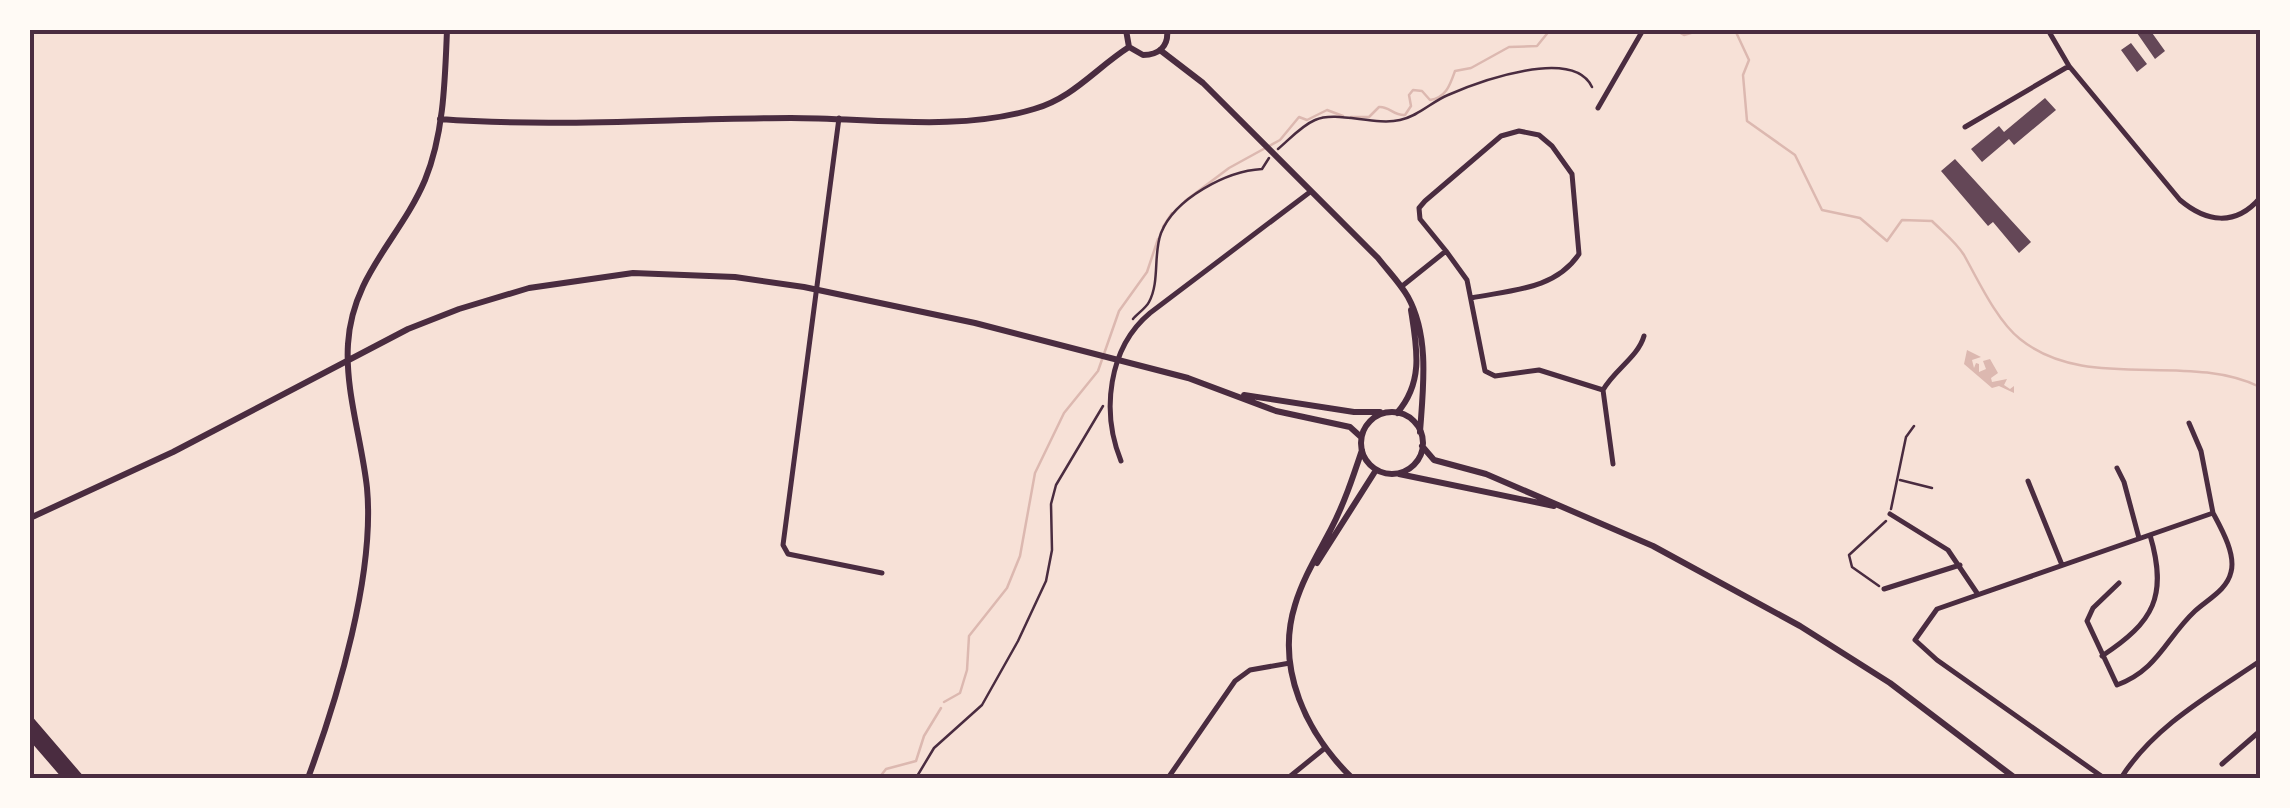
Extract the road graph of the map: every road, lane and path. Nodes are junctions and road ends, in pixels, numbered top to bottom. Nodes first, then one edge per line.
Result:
1 (447, 30) edge
2 (1126, 30) edge
3 (1167, 30) edge
4 (1643, 30) edge
5 (2048, 30) edge
6 (1130, 47) junction
7 (1160, 50) junction
8 (2069, 66) junction
9 (1592, 87) dead end
10 (1598, 108) dead end
11 (839, 118) junction
12 (440, 119) junction
13 (1966, 127) dead end
14 (1290, 140) dead end
15 (1262, 169) dead end
16 (1310, 192) junction
17 (2260, 198) edge
18 (1446, 251) junction
19 (1401, 287) junction
20 (1408, 298) junction
21 (1471, 298) junction
22 (1132, 320) dead end
23 (1644, 336) dead end
24 (1602, 390) junction
25 (1233, 393) junction
26 (1106, 399) dead end
27 (1392, 413) junction
28 (2189, 423) dead end
29 (1914, 426) dead end
30 (1420, 432) junction
31 (1362, 437) junction
32 (1422, 446) junction
33 (1362, 450) junction
34 (1121, 461) dead end
35 (1613, 464) dead end
36 (2117, 468) dead end
37 (1376, 470) junction
38 (1395, 474) junction
39 (1900, 480) junction
40 (2028, 481) dead end
41 (1932, 488) dead end
42 (1574, 510) junction
43 (2213, 513) junction
44 (1890, 514) junction
45 (30, 518) edge
46 (2150, 534) junction
47 (2139, 538) junction
48 (1960, 565) junction
49 (2062, 565) junction
50 (882, 573) dead end
51 (2119, 583) dead end
52 (1302, 585) junction
53 (1884, 589) joint
54 (1977, 594) junction
55 (2102, 656) junction
56 (2260, 660) edge
57 (1290, 664) junction
58 (30, 721) edge
59 (2260, 731) edge
60 (30, 734) edge
61 (1325, 748) junction
62 (2222, 764) dead end
63 (68, 778) edge
64 (80, 778) edge
65 (308, 778) edge
66 (916, 778) edge
67 (1168, 778) edge
68 (1288, 778) edge
69 (1352, 778) edge
70 (2014, 778) edge
71 (2104, 778) edge
72 (2121, 778) edge

1 - 12 street
2 - 6 street
3 - 7 street
4 - 10 street
5 - 8 street
6 - 7 street
6 - 11 street
7 - 16 street
8 - 13 street
8 - 17 street
9 - 14 path
11 - 12 street
11 - 50 street
12 - 65 street
15 - 22 path
16 - 19 street
16 - 34 street
18 - 19 street
18 - 21 street
18 - 21 street
19 - 20 street
20 - 27 street
20 - 30 street
21 - 24 street
23 - 24 street
24 - 35 street
25 - 27 street
25 - 31 street
25 - 45 street
26 - 66 path
27 - 30 street
27 - 31 street
28 - 43 street
29 - 39 path
30 - 32 street
31 - 33 street
32 - 38 street
32 - 42 street
33 - 37 street
33 - 52 street
36 - 47 street
37 - 38 street
37 - 52 street
38 - 42 street
39 - 41 path
39 - 44 path
40 - 49 street
42 - 70 street
43 - 46 street
43 - 55 street
44 - 48 street
44 - 53 path
46 - 47 street
46 - 55 street
47 - 49 street
48 - 53 street
48 - 54 street
49 - 54 street
51 - 55 street
52 - 57 street
54 - 71 street
56 - 72 street
57 - 61 street
57 - 67 street
58 - 64 highway
59 - 62 street
60 - 63 highway
61 - 68 street
61 - 69 street

